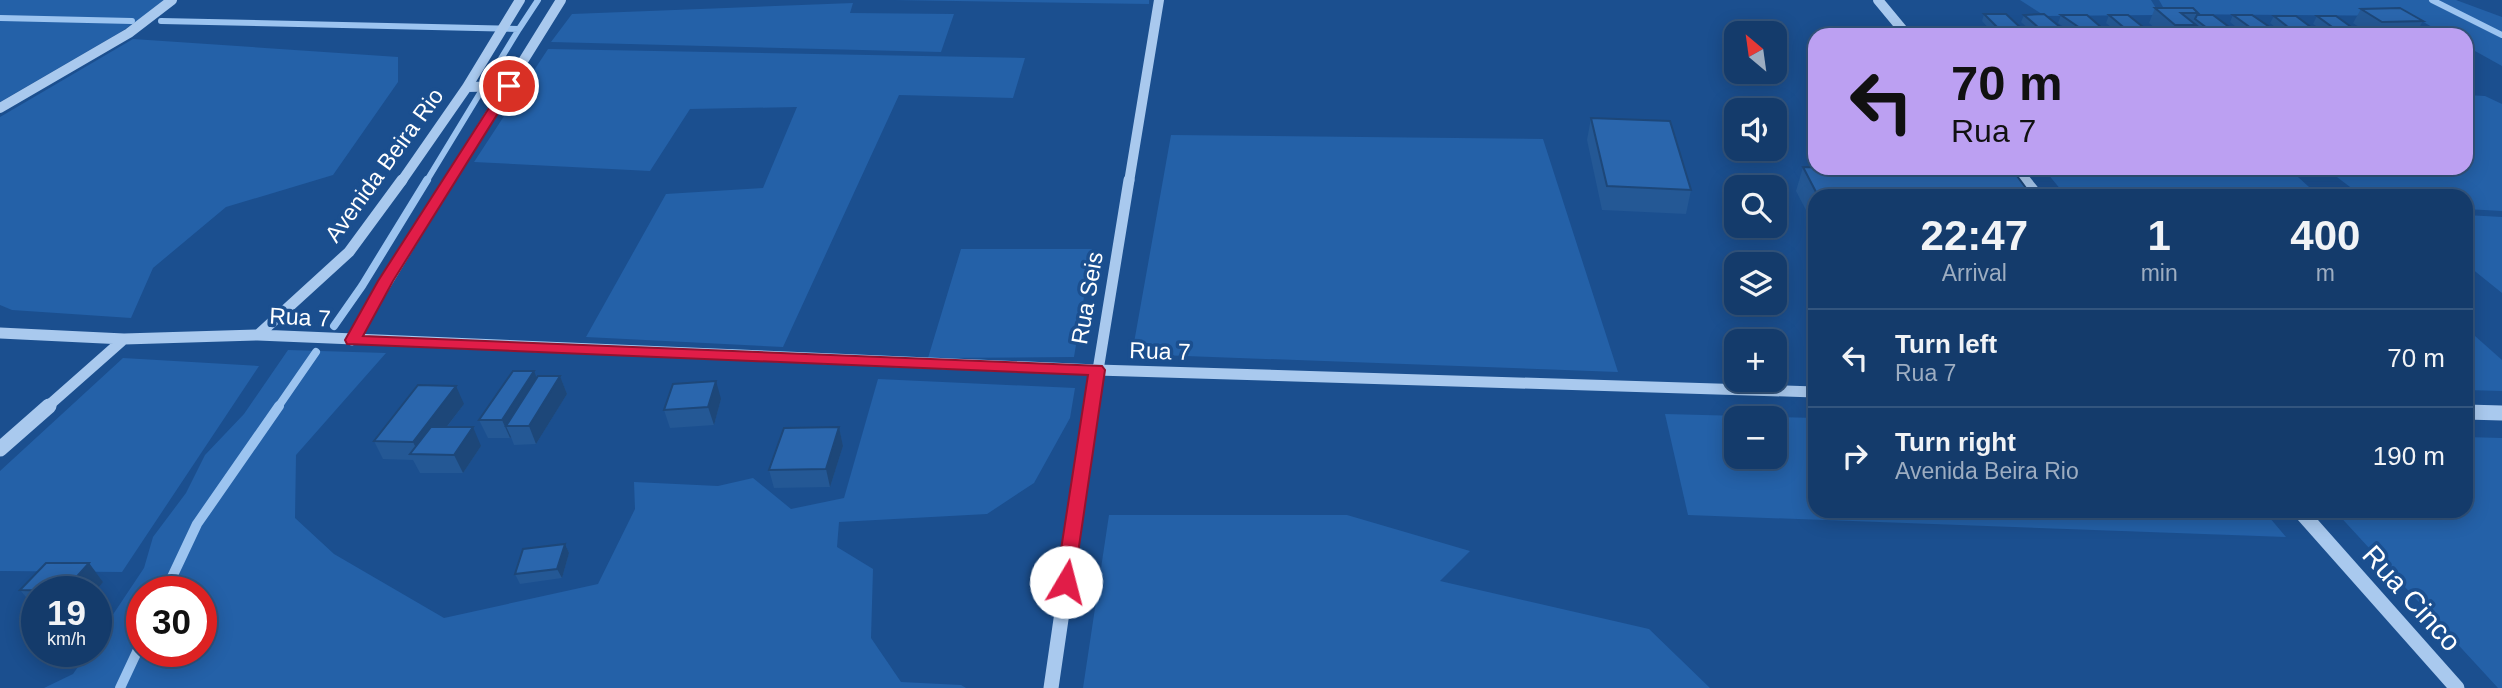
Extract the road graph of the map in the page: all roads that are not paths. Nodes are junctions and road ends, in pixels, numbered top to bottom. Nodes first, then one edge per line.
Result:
1 (172, 0) edge
2 (520, 0) edge
3 (561, 0) edge
4 (1159, 0) edge
5 (1878, 0) edge
6 (1901, 28) edge
7 (509, 86) junction
8 (494, 87) joint
9 (471, 88) junction
10 (0, 108) edge
11 (2021, 175) edge
12 (2032, 189) edge
13 (0, 333) edge
14 (258, 335) junction
15 (124, 338) junction
16 (352, 340) junction
17 (1097, 370) junction
18 (1808, 392) edge
19 (2473, 412) edge
20 (2502, 413) edge
21 (0, 449) edge
22 (2306, 518) edge
23 (1051, 688) edge
24 (2457, 688) edge

1 - 10 street
2 - 9 street, Avenida Beira Rio
3 - 7 street
4 - 17 street, Rua Seis
5 - 6 street
7 - 8 street
7 - 16 street
8 - 9 street
9 - 14 street, Avenida Beira Rio
11 - 12 street
13 - 15 street, Rua 7
14 - 15 street, Rua 7
14 - 16 street, Rua 7
15 - 21 street
16 - 17 street, Rua 7
17 - 18 street, Rua 7
17 - 23 street, Rua Seis
19 - 20 street
22 - 24 street, Rua Cinco

